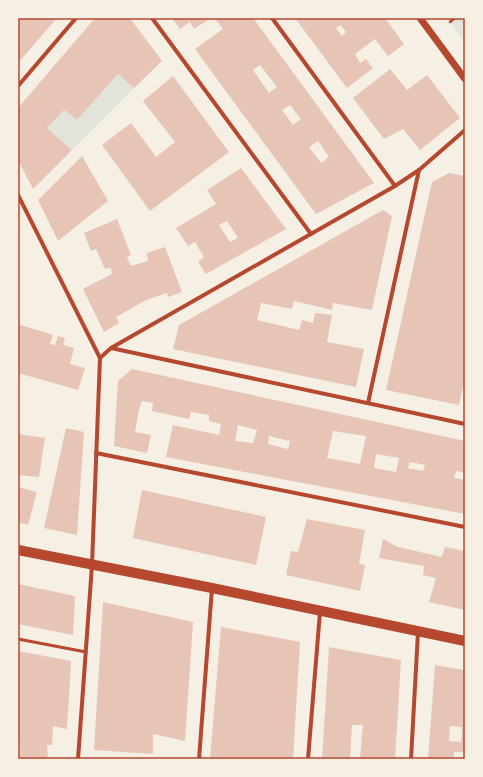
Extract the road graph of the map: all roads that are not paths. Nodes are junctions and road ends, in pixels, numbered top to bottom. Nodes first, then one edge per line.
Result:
1 (76, 18) edge
2 (152, 18) edge
3 (272, 18) edge
4 (420, 18) edge
5 (465, 79) edge
6 (18, 86) edge
7 (465, 130) edge
8 (419, 170) junction
9 (395, 186) junction
10 (18, 195) edge
11 (311, 234) junction
12 (111, 348) junction
13 (100, 358) junction
14 (368, 403) junction
15 (465, 424) edge
16 (96, 453) junction
17 (465, 527) edge
18 (18, 550) edge
19 (92, 564) junction
20 (212, 588) junction
21 (320, 612) junction
22 (418, 632) junction
23 (18, 639) edge
24 (465, 641) edge
25 (86, 652) junction
26 (78, 759) edge
27 (200, 759) edge
28 (308, 759) edge
29 (411, 759) edge

1 - 6 street
2 - 11 street
3 - 9 street
4 - 5 street
7 - 8 street
8 - 9 street
8 - 14 street
9 - 11 street
10 - 13 street
11 - 12 street
12 - 13 street
12 - 14 street
13 - 16 street
14 - 15 street
16 - 17 street
16 - 19 street
18 - 19 main road
19 - 20 main road
19 - 25 street
20 - 21 main road
20 - 27 street
21 - 22 main road
21 - 28 street
22 - 24 main road
22 - 29 street
23 - 25 lane
25 - 26 street

